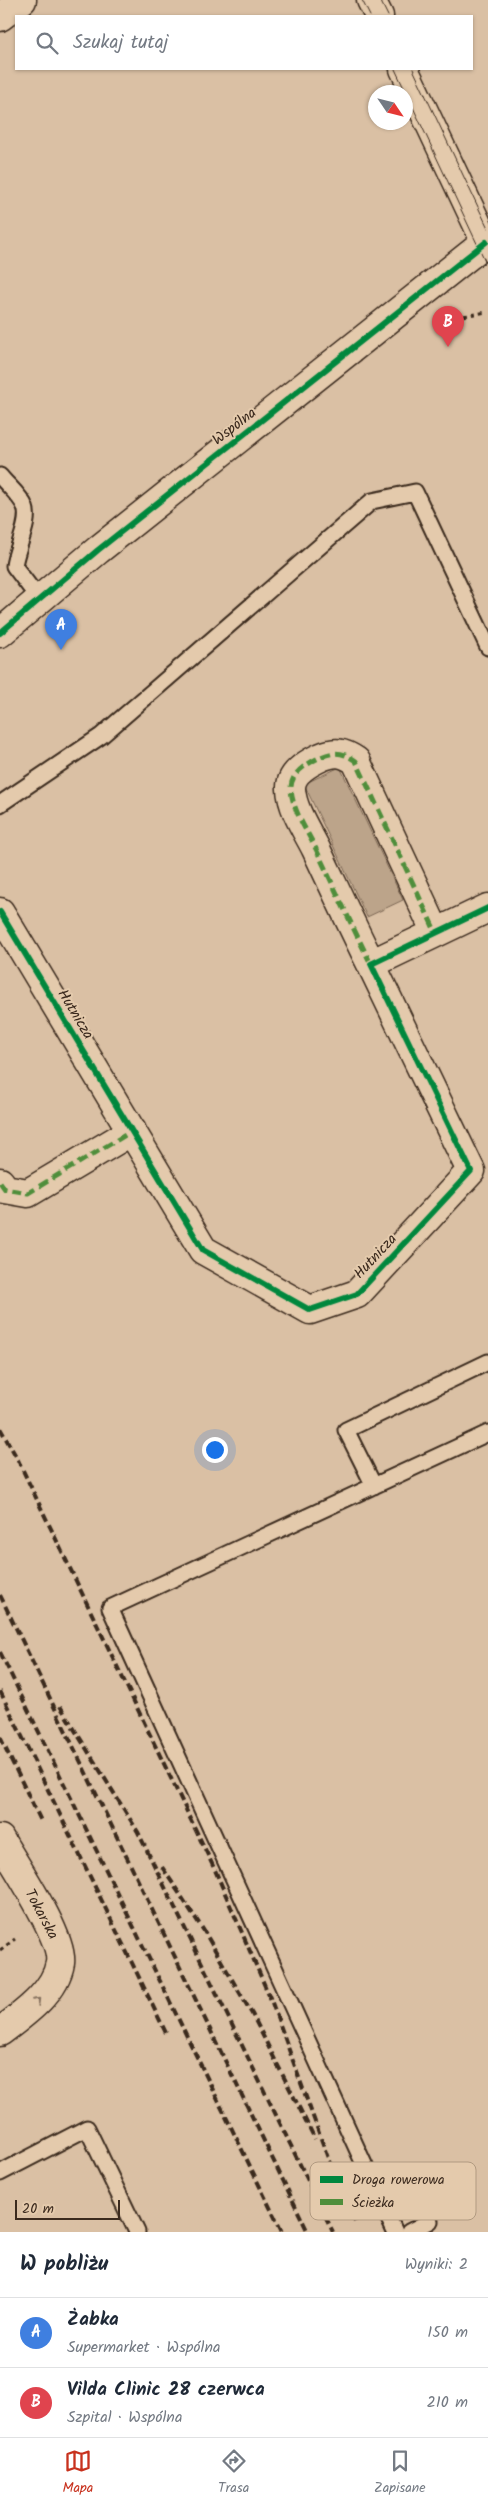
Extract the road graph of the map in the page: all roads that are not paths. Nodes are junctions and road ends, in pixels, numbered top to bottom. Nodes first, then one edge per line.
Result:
1 (22, 0) edge
2 (371, 0) edge
3 (378, 15) edge
4 (0, 17) edge
5 (404, 70) edge
6 (487, 243) edge
7 (0, 476) edge
8 (39, 599) junction
9 (0, 633) edge
10 (488, 647) edge
11 (0, 804) edge
12 (488, 908) edge
13 (0, 912) edge
14 (436, 933) junction
15 (371, 964) junction
16 (132, 1131) junction
17 (0, 1182) edge
18 (488, 1362) edge
19 (488, 1433) edge
20 (374, 1486) junction
21 (0, 1839) edge
22 (0, 2032) edge
23 (363, 2162) edge
24 (0, 2173) edge
25 (390, 2220) edge
26 (430, 2221) dead end
27 (137, 2232) edge
28 (395, 2232) edge
29 (409, 2232) edge

1 - 4 street
2 - 3 street
5 - 6 street
6 - 8 street, Wspólna
7 - 8 lane
8 - 9 street, Wspólna
10 - 11 lane
12 - 14 street
13 - 16 street, Hutnicza
14 - 15 street
14 - 15 street
15 - 16 street, Hutnicza
16 - 17 street
18 - 20 lane
19 - 20 lane
20 - 23 lane
22 -> 21 street, Tokarska
24 - 27 lane
25 - 28 lane
26 - 29 lane

